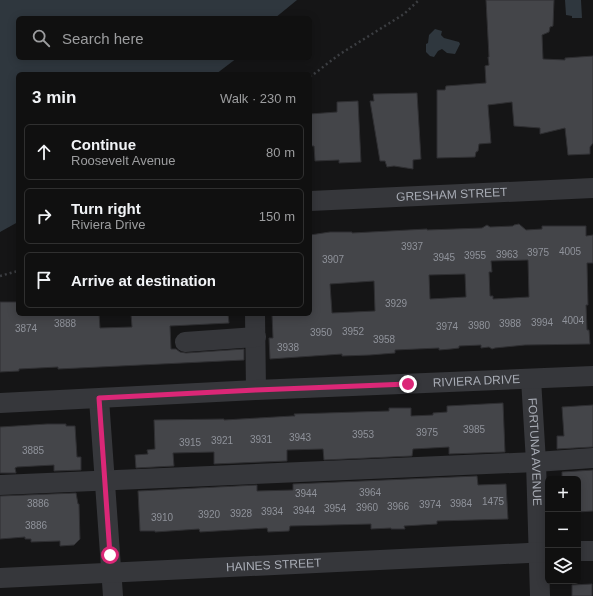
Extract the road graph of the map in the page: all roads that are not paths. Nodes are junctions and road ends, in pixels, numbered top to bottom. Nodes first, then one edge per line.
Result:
1 (593, 188) edge
2 (312, 201) edge
3 (256, 316) edge
4 (256, 337) junction
5 (185, 342) dead end
6 (593, 376) edge
7 (531, 379) junction
8 (256, 390) junction
9 (99, 398) junction
10 (0, 403) edge
11 (593, 458) edge
12 (536, 462) junction
13 (104, 480) junction
14 (0, 485) edge
15 (581, 551) edge
16 (593, 551) edge
17 (543, 552) edge
18 (112, 572) junction
19 (0, 578) edge
20 (113, 596) edge
21 (540, 596) edge

1 - 2 street, GRESHAM STREET
3 - 4 street
4 - 5 street
4 - 8 street
6 - 7 street, RIVIERA DRIVE
7 - 8 street, RIVIERA DRIVE
7 - 12 street, FORTUNA AVENUE
8 - 9 street, RIVIERA DRIVE
9 - 10 street, RIVIERA DRIVE
9 - 13 street
11 - 12 street
12 - 13 street
12 - 17 street, FORTUNA AVENUE
13 - 14 street
13 - 18 street
15 - 16 street
17 - 18 street, HAINES STREET
17 - 21 street, FORTUNA AVENUE
18 - 19 street, HAINES STREET
18 - 20 street

